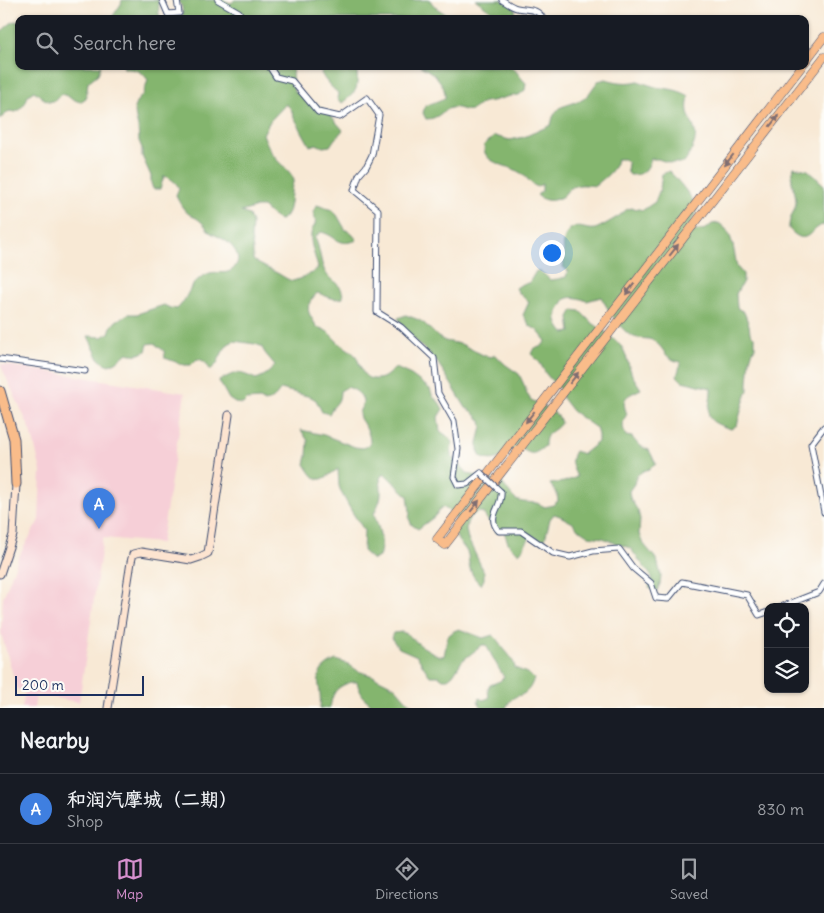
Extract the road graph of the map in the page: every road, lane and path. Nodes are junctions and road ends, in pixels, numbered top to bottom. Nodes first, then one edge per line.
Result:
1 (162, 0) edge
2 (177, 0) edge
3 (218, 0) edge
4 (502, 0) edge
5 (240, 15) edge
6 (541, 15) edge
7 (824, 38) edge
8 (809, 57) edge
9 (824, 57) edge
10 (272, 70) edge
11 (799, 70) edge
12 (0, 359) edge
13 (85, 371) dead end
14 (0, 391) edge
15 (229, 415) dead end
16 (824, 427) edge
17 (16, 484) joint
18 (824, 512) edge
19 (0, 574) edge
20 (824, 584) edge
21 (791, 603) edge
22 (764, 613) edge
23 (108, 708) edge

1 - 2 street
3 - 5 street
4 - 6 street
7 - 8 main road
11 -> 9 main road
10 - 22 street, bridge
12 - 13 street
14 - 17 highway
15 - 23 street
16 - 18 street
17 - 19 street
20 - 21 street

